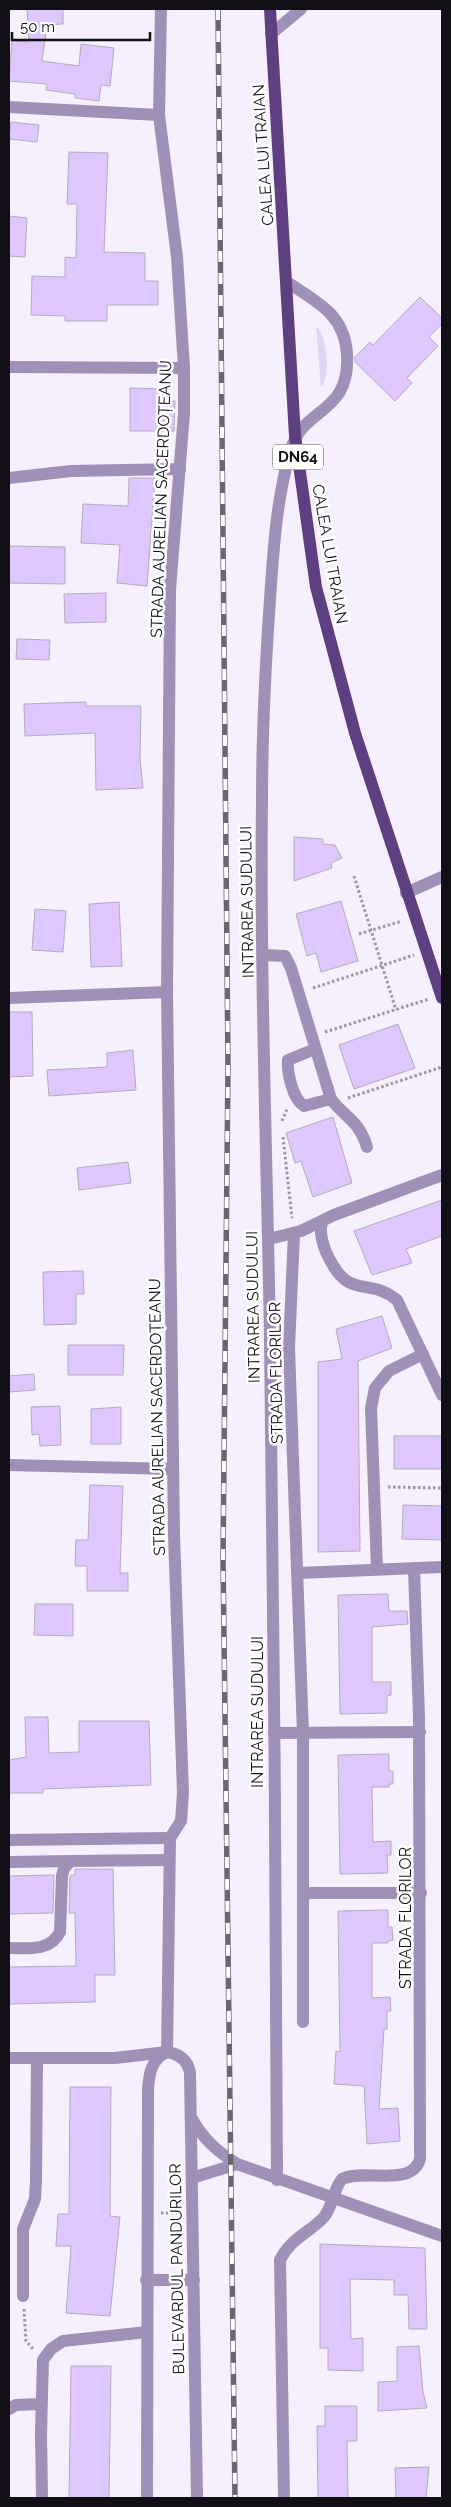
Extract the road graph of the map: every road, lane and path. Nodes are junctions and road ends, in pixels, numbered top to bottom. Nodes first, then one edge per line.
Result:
1 (161, 9) edge
2 (270, 9) edge
3 (301, 9) edge
4 (271, 34) junction
5 (9, 107) edge
6 (159, 115) junction
7 (287, 282) junction
8 (9, 367) edge
9 (184, 368) junction
10 (295, 436) junction
11 (180, 468) junction
12 (9, 478) edge
13 (354, 876) dead end
14 (442, 877) edge
15 (406, 892) junction
16 (414, 917) junction
17 (371, 930) junction
18 (359, 934) dead end
19 (426, 951) junction
20 (264, 955) junction
21 (382, 965) junction
22 (167, 992) junction
23 (298, 993) junction
24 (442, 997) edge
25 (9, 998) edge
26 (396, 1010) junction
27 (311, 1036) junction
28 (316, 1049) junction
29 (442, 1067) edge
30 (295, 1096) junction
31 (332, 1101) junction
32 (367, 1147) dead end
33 (442, 1175) edge
34 (322, 1222) junction
35 (294, 1233) junction
36 (269, 1238) junction
37 (423, 1354) junction
38 (442, 1395) edge
39 (9, 1465) edge
40 (173, 1469) junction
41 (375, 1486) junction
42 (442, 1488) edge
43 (442, 1567) edge
44 (414, 1568) junction
45 (377, 1569) junction
46 (298, 1572) junction
47 (420, 1732) junction
48 (274, 1733) junction
49 (303, 1734) junction
50 (170, 1838) junction
51 (9, 1840) edge
52 (169, 1860) junction
53 (71, 1861) junction
54 (9, 1862) edge
55 (302, 1892) junction
56 (421, 1893) junction
57 (9, 1948) edge
58 (303, 2022) dead end
59 (167, 2052) junction
60 (9, 2058) edge
61 (37, 2058) junction
62 (191, 2118) junction
63 (237, 2164) junction
64 (192, 2178) junction
65 (277, 2180) junction
66 (333, 2199) junction
67 (193, 2213) junction
68 (148, 2214) junction
69 (442, 2236) edge
70 (146, 2280) junction
71 (194, 2280) junction
72 (23, 2296) joint
73 (147, 2332) junction
74 (43, 2360) junction
75 (41, 2404) junction
76 (9, 2409) edge
77 (42, 2498) edge
78 (147, 2498) edge
79 (196, 2498) edge
80 (284, 2498) edge

1 - 6 street, STRADA AURELIAN SACERDOȚEANU
2 - 4 main road, CALEA LUI TRAIAN / DN64
3 - 4 street
4 - 7 main road, CALEA LUI TRAIAN / DN64
5 - 6 street
6 - 9 street, STRADA AURELIAN SACERDOȚEANU
7 - 10 main road, CALEA LUI TRAIAN / DN64
7 - 10 street
8 - 9 street
9 - 11 street, STRADA AURELIAN SACERDOȚEANU
10 - 15 main road, CALEA LUI TRAIAN / DN64
10 - 20 street, INTRAREA SUDULUI
11 - 12 street
11 - 22 street, STRADA AURELIAN SACERDOȚEANU
13 - 17 path
14 - 15 street
15 - 16 main road, CALEA LUI TRAIAN / DN64
16 - 17 path
16 - 19 main road, CALEA LUI TRAIAN / DN64
17 - 18 path
17 - 21 path
19 - 21 path
19 - 24 main road, CALEA LUI TRAIAN / DN64
20 - 23 street
20 - 36 street, INTRAREA SUDULUI
21 - 23 path
21 - 26 path
22 - 25 street
22 - 40 street, STRADA AURELIAN SACERDOȚEANU
23 - 27 street
24 - 26 path
26 - 27 path
27 - 28 street
28 - 30 street
28 - 31 street
29 - 31 path
30 - 31 street
30 - 35 path
31 - 32 street
33 - 34 street
34 - 35 street
34 - 37 street
35 - 36 street
35 - 46 street, STRADA FLORILOR
36 - 48 street, INTRAREA SUDULUI
37 - 38 street
37 - 41 street
39 - 40 street
40 - 50 street, STRADA AURELIAN SACERDOȚEANU
41 - 42 path
41 - 45 street
43 - 44 street
44 - 45 street
44 - 47 street, STRADA FLORILOR
45 - 46 street
46 - 49 street, STRADA FLORILOR
47 - 49 street
47 - 56 street, STRADA FLORILOR
48 - 49 street
48 - 65 street, INTRAREA SUDULUI
49 - 55 street, STRADA FLORILOR
50 - 51 street
50 - 52 street
52 - 53 street
52 - 59 street
53 - 54 street
53 - 57 street
55 - 56 street
55 - 58 street, STRADA FLORILOR
56 - 66 street, STRADA FLORILOR
59 - 61 street
59 - 62 street, BULEVARDUL PANDURILOR
59 - 68 street, BULEVARDUL PANDURILOR
60 - 61 street
61 - 72 street
62 - 63 street
62 - 64 street, BULEVARDUL PANDURILOR
63 - 64 street
63 - 65 street
64 - 67 street, BULEVARDUL PANDURILOR
65 - 66 street
66 - 69 street
66 - 80 street
67 - 68 path
67 - 71 street, BULEVARDUL PANDURILOR
68 - 70 street, BULEVARDUL PANDURILOR
70 - 71 street
70 - 73 street, BULEVARDUL PANDURILOR
71 - 79 street, BULEVARDUL PANDURILOR
72 - 74 path
73 - 74 street
73 - 78 street, BULEVARDUL PANDURILOR
74 - 75 street
75 - 76 street
75 - 77 street

